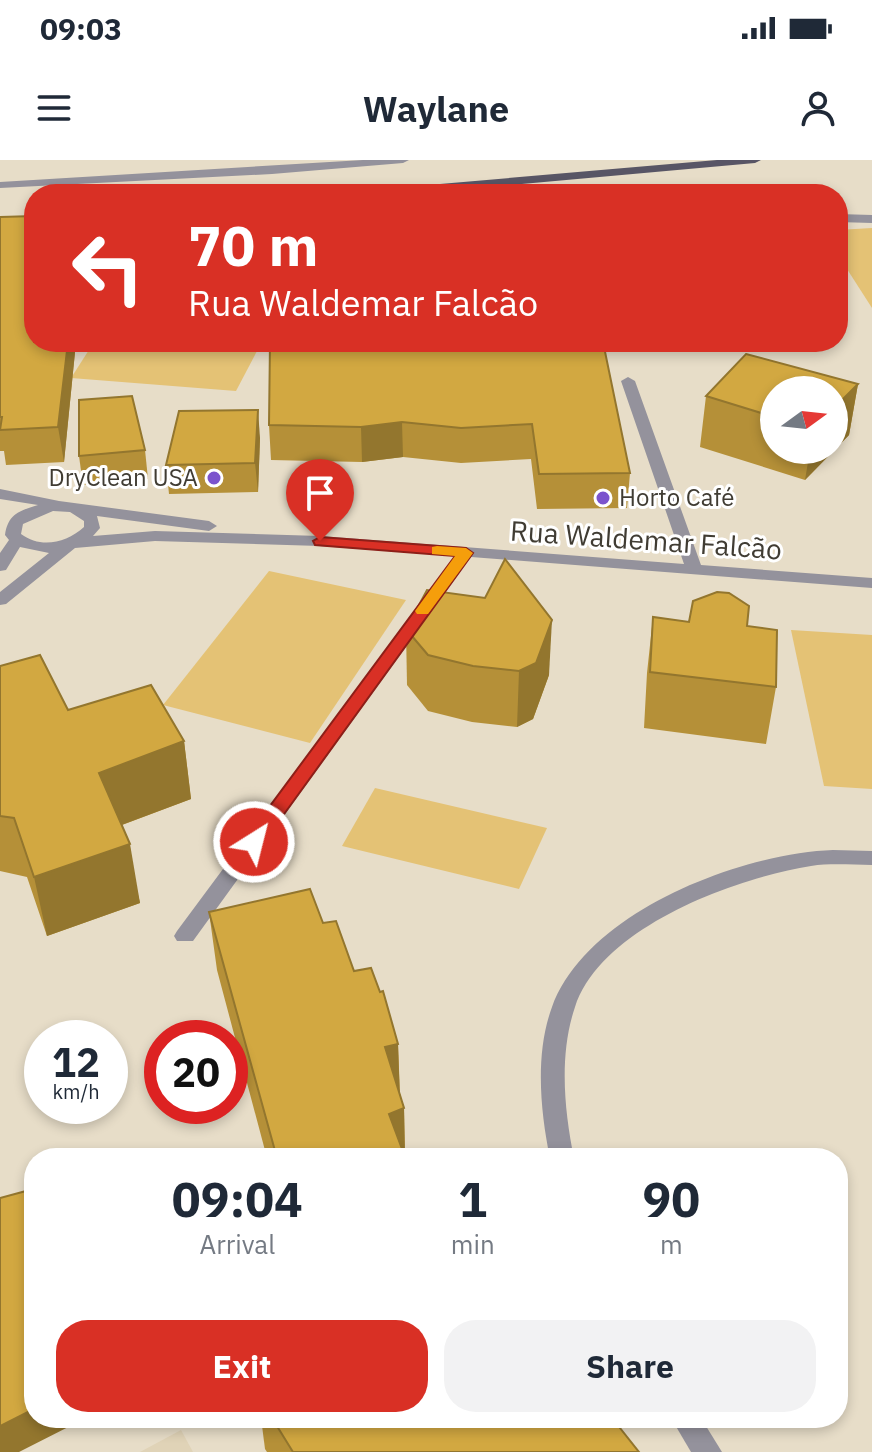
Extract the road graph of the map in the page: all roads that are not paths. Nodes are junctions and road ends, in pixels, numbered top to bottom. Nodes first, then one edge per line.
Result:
1 (403, 160) edge
2 (755, 160) edge
3 (483, 184) edge
4 (0, 185) edge
5 (848, 218) edge
6 (872, 219) edge
7 (628, 381) dead end
8 (0, 494) edge
9 (72, 507) junction
10 (10, 533) edge
11 (320, 541) junction
12 (70, 544) junction
13 (466, 553) junction
14 (0, 566) edge
15 (695, 571) junction
16 (872, 583) edge
17 (0, 600) edge
18 (872, 858) edge
19 (185, 936) dead end
20 (559, 1148) edge
21 (692, 1428) edge
22 (708, 1452) edge

1 - 4 street
2 - 3 main road
5 - 6 street
7 - 15 street
8 - 9 street, Rua Waldemar Falcão
9 - 10 street
9 - 11 street, Rua Waldemar Falcão
9 - 12 street
10 - 12 street, Rua Waldemar Falcão
10 - 14 street
11 - 12 street, Rua Waldemar Falcão
11 - 13 street, Rua Waldemar Falcão
12 - 17 street
13 - 15 street, Rua Waldemar Falcão
13 - 19 street
15 - 16 street, Rua Waldemar Falcão
18 - 20 street
21 - 22 street

